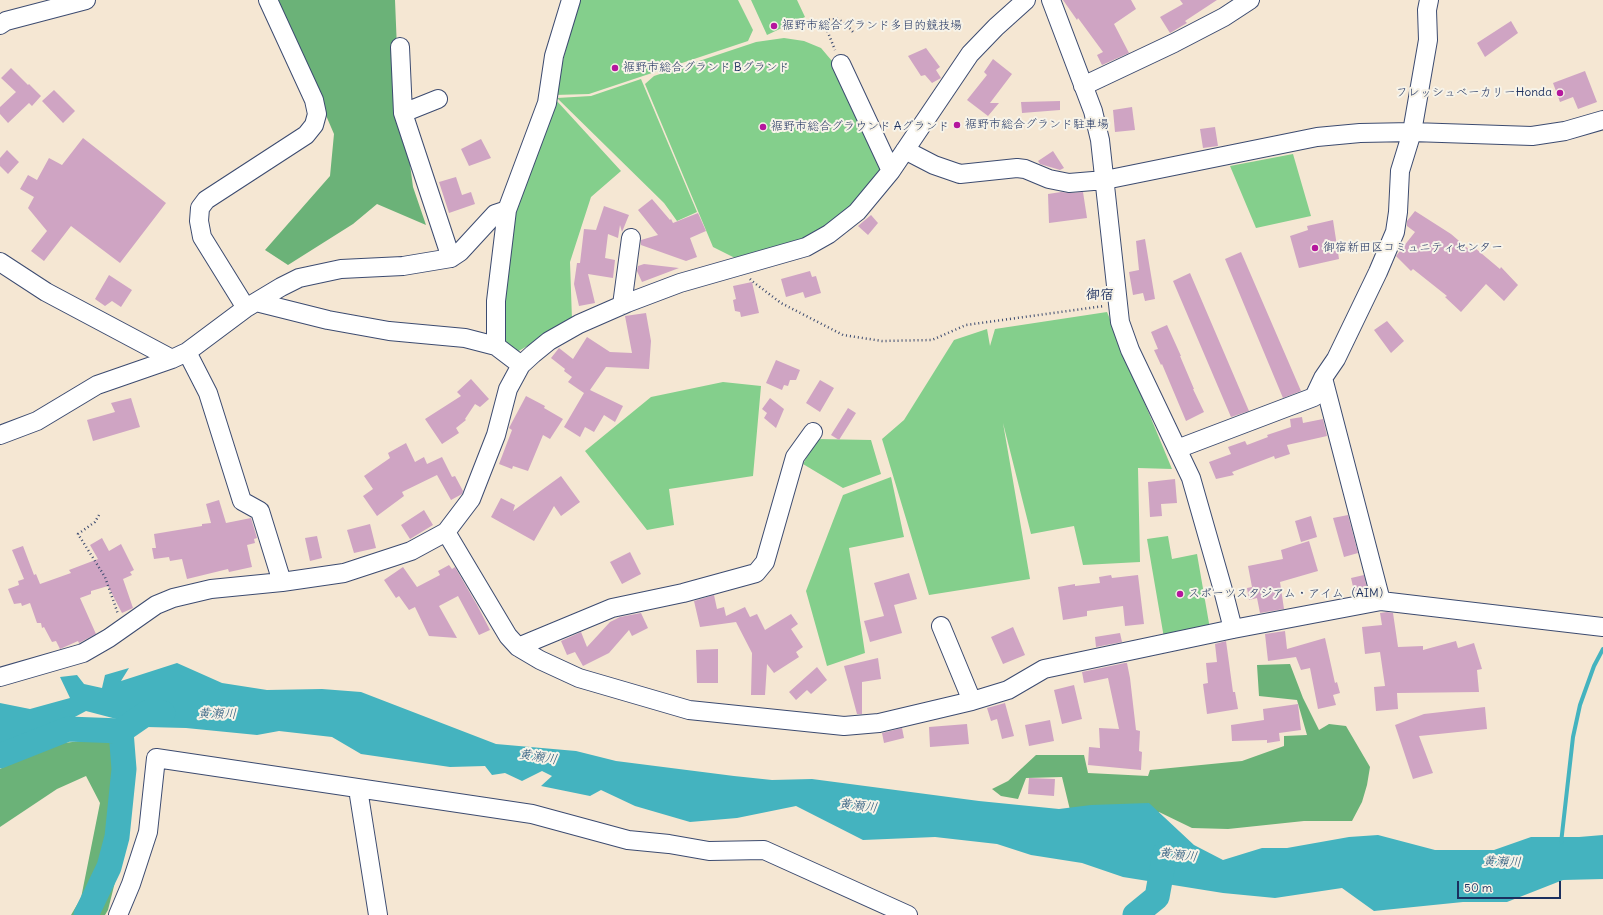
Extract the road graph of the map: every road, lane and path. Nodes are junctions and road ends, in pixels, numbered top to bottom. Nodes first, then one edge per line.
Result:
1 (86, 0) edge
2 (268, 0) edge
3 (571, 0) edge
4 (1026, 0) edge
5 (1051, 0) edge
6 (1250, 0) edge
7 (1429, 0) edge
8 (801, 20) dead end
9 (823, 20) junction
10 (0, 25) edge
11 (853, 32) dead end
12 (400, 47) dead end
13 (841, 64) joint
14 (1083, 86) junction
15 (438, 99) dead end
16 (404, 113) junction
17 (1603, 120) edge
18 (1412, 132) junction
19 (905, 150) junction
20 (891, 171) junction
21 (1105, 180) junction
22 (507, 210) junction
23 (631, 238) dead end
24 (451, 258) junction
25 (0, 262) edge
26 (742, 264) junction
27 (1117, 304) junction
28 (251, 305) junction
29 (622, 305) junction
30 (496, 346) junction
31 (180, 356) junction
32 (521, 365) junction
33 (1323, 378) junction
34 (813, 432) dead end
35 (0, 435) edge
36 (1177, 449) junction
37 (99, 515) dead end
38 (446, 532) junction
39 (282, 582) junction
40 (1381, 601) junction
41 (941, 626) dead end
42 (1603, 627) edge
43 (123, 628) junction
44 (1232, 629) junction
45 (518, 647) junction
46 (0, 677) edge
47 (972, 701) junction
48 (358, 789) junction
49 (118, 915) edge
50 (378, 915) edge
51 (908, 915) edge

1 - 10 street
2 - 28 street
3 - 22 street
4 - 19 street
5 - 14 street
6 - 14 street
7 - 18 street
8 - 9 path
9 - 11 path
9 - 13 path
12 - 16 street
13 - 20 street
14 - 21 street
15 - 16 street
16 - 24 street
17 - 18 street
18 - 21 street
18 - 33 street
19 - 20 street
19 - 21 street
20 - 26 street
21 - 27 street
22 - 24 street
22 - 30 street
23 - 29 street
24 - 28 street
25 - 31 street
26 - 27 path
26 - 29 street
27 - 36 street
28 - 30 street
28 - 31 street
29 - 32 street
30 - 32 street
31 - 35 street
31 - 39 street
32 - 38 street
33 - 36 street
33 - 40 street
34 - 45 street
36 - 44 street
37 - 43 path
38 - 39 street
38 - 45 street
39 - 43 street
40 - 42 street
40 - 44 street
41 - 47 street
43 - 46 street
44 - 47 street
45 - 47 street
48 - 49 street
48 - 50 street
48 - 51 street

